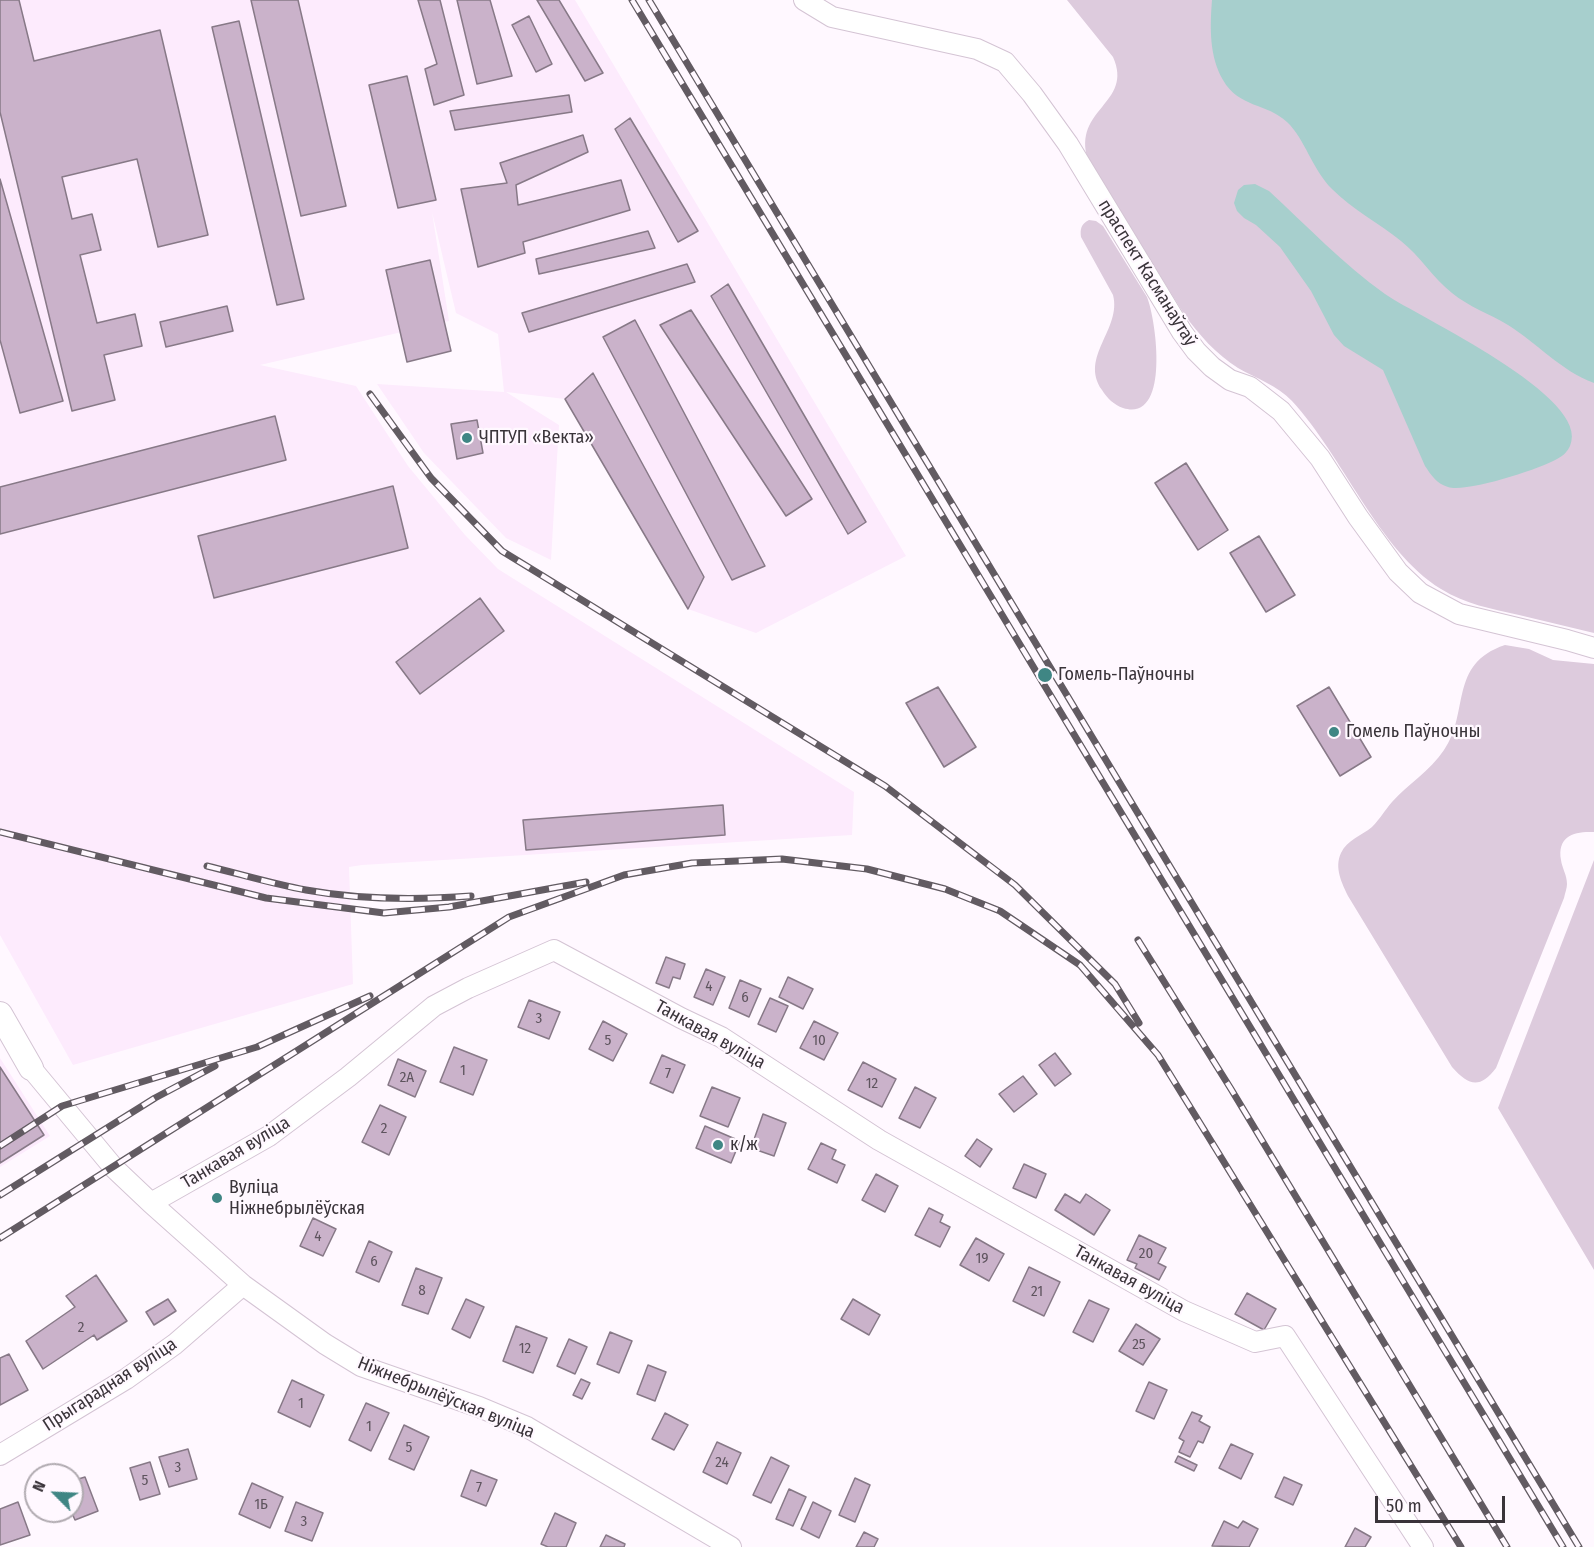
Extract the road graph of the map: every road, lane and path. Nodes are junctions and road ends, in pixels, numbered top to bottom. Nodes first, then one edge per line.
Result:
1 (804, 0) edge
2 (1594, 648) edge
3 (0, 1014) edge
4 (31, 1068) joint
5 (151, 1203) junction
6 (243, 1285) junction
7 (0, 1455) edge
8 (731, 1547) edge
9 (1423, 1547) edge

1 - 2 street, праспект Касманаўтаў
3 - 4 street
4 - 5 street, Ніжнебрылёўская вуліца
5 - 6 street, Ніжнебрылёўская вуліца
5 - 9 street, Танкавая вуліца
6 - 7 street, Прыгарадная вуліца
6 - 8 street, Ніжнебрылёўская вуліца

